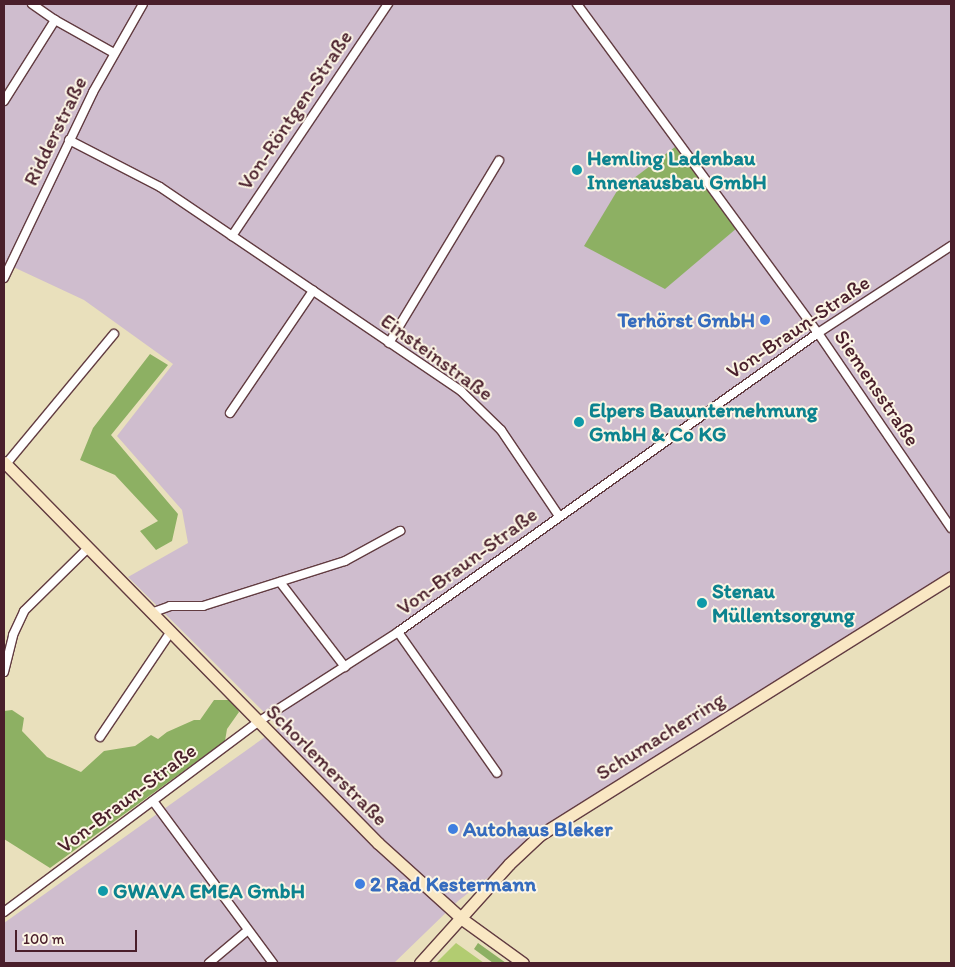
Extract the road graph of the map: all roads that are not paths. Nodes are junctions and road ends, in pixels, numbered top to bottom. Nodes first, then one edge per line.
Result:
1 (32, 4) edge
2 (143, 4) edge
3 (388, 4) edge
4 (577, 4) edge
5 (55, 20) junction
6 (114, 53) junction
7 (4, 101) edge
8 (69, 140) junction
9 (499, 161) dead end
10 (232, 236) junction
11 (951, 246) edge
12 (4, 278) edge
13 (313, 291) junction
14 (818, 332) junction
15 (114, 334) dead end
16 (389, 343) junction
17 (230, 413) dead end
18 (5, 463) edge
19 (559, 516) junction
20 (951, 528) edge
21 (400, 531) dead end
22 (88, 548) junction
23 (951, 577) edge
24 (280, 582) junction
25 (151, 613) junction
26 (170, 632) junction
27 (398, 632) junction
28 (345, 667) junction
29 (4, 672) edge
30 (258, 722) junction
31 (100, 738) dead end
32 (497, 773) dead end
33 (153, 801) junction
34 (4, 912) edge
35 (462, 919) junction
36 (247, 931) junction
37 (209, 963) edge
38 (273, 963) edge
39 (420, 963) edge
40 (523, 963) edge

1 - 5 street
2 - 6 street, Ridderstraße
3 - 10 street, Von-Röntgen-Straße
4 - 14 street, Siemensstraße
5 - 6 street
5 - 7 street
6 - 8 street, Ridderstraße
8 - 10 street, Einsteinstraße
8 - 12 street, Ridderstraße
9 - 16 street
10 - 13 street, Einsteinstraße
11 - 14 street, Von-Braun-Straße
13 - 16 street, Einsteinstraße
13 - 17 street
14 - 19 street, Von-Braun-Straße
14 - 20 street, Siemensstraße
15 - 18 street
16 - 19 street, Einsteinstraße
18 - 22 main road, Schorlemerstraße
19 - 27 street, Von-Braun-Straße
21 - 24 street
22 - 25 main road, Schorlemerstraße
22 - 29 street
23 - 35 main road, Schumacherring
24 - 25 street
24 - 28 street
25 - 26 main road, Schorlemerstraße
26 - 30 main road, Schorlemerstraße
26 - 31 street
27 - 28 street, Von-Braun-Straße
27 - 32 street, Von-Braun-Straße
28 - 30 street, Von-Braun-Straße
30 - 33 street, Von-Braun-Straße
30 - 35 main road, Schorlemerstraße
33 - 34 street, Von-Braun-Straße
33 - 36 street
35 - 39 main road, Schumacherring
35 - 40 main road, Schorlemerstraße
36 - 37 street
36 - 38 street

